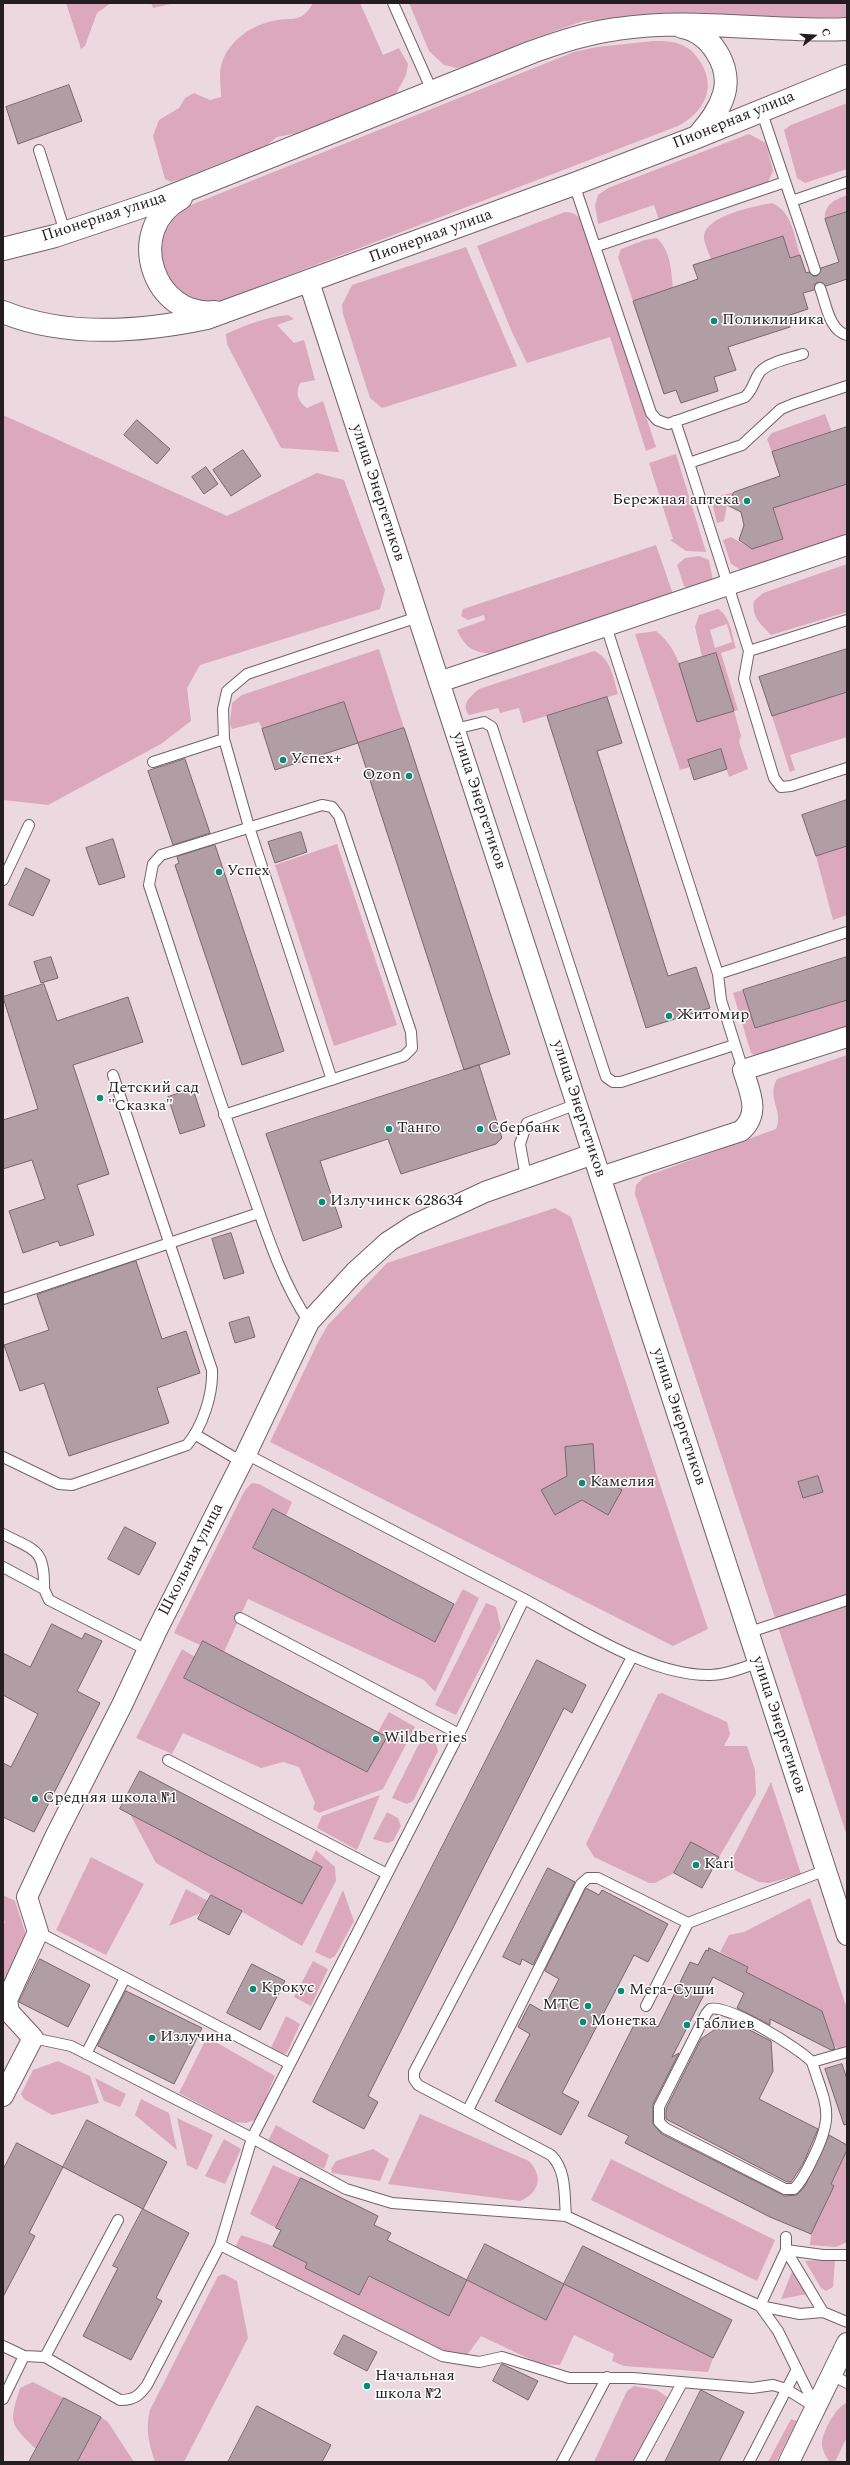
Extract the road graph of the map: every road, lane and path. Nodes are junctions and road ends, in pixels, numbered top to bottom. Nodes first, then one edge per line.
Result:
1 (393, 3) edge
2 (667, 25) junction
3 (847, 29) edge
4 (847, 76) edge
5 (433, 93) junction
6 (761, 110) junction
7 (697, 137) junction
8 (39, 150) dead end
9 (214, 180) junction
10 (785, 182) junction
11 (847, 182) edge
12 (574, 184) junction
13 (792, 201) junction
14 (65, 232) junction
15 (597, 246) junction
16 (3, 249) edge
17 (815, 270) dead end
18 (309, 282) junction
19 (820, 288) dead end
20 (232, 310) junction
21 (3, 312) edge
22 (847, 335) edge
23 (803, 354) dead end
24 (847, 386) edge
25 (675, 421) junction
26 (689, 464) junction
27 (847, 545) edge
28 (729, 585) junction
29 (418, 617) junction
30 (847, 620) edge
31 (606, 626) junction
32 (750, 651) junction
33 (439, 682) junction
34 (454, 729) junction
35 (224, 739) junction
36 (152, 762) dead end
37 (847, 768) edge
38 (29, 825) dead end
39 (249, 827) junction
40 (3, 880) edge
41 (847, 932) edge
42 (718, 974) junction
43 (847, 1037) edge
44 (734, 1045) junction
45 (744, 1070) junction
46 (113, 1074) dead end
47 (332, 1080) junction
48 (577, 1104) junction
49 (224, 1115) junction
50 (593, 1154) junction
51 (526, 1177) junction
52 (601, 1178) junction
53 (259, 1213) junction
54 (170, 1244) junction
55 (3, 1299) edge
56 (309, 1322) junction
57 (196, 1435) junction
58 (3, 1457) edge
59 (244, 1458) junction
60 (3, 1534) edge
61 (3, 1567) edge
62 (44, 1589) junction
63 (524, 1599) junction
64 (847, 1600) edge
65 (240, 1618) dead end
66 (747, 1633) junction
67 (147, 1650) junction
68 (632, 1657) junction
69 (757, 1663) junction
70 (458, 1734) junction
71 (168, 1760) dead end
72 (826, 1870) junction
73 (387, 1874) junction
74 (688, 1923) junction
75 (38, 1932) junction
76 (847, 1935) edge
77 (125, 1978) junction
78 (646, 2006) dead end
79 (34, 2038) junction
80 (847, 2052) edge
81 (86, 2054) junction
82 (812, 2062) junction
83 (290, 2064) junction
84 (3, 2096) edge
85 (468, 2110) junction
86 (252, 2138) junction
87 (566, 2216) junction
88 (118, 2220) dead end
89 (786, 2237) dead end
90 (220, 2245) junction
91 (786, 2250) junction
92 (847, 2255) edge
93 (760, 2306) junction
94 (823, 2312) junction
95 (847, 2322) edge
96 (847, 2343) edge
97 (3, 2346) edge
98 (24, 2356) junction
99 (45, 2357) junction
100 (797, 2369) junction
101 (607, 2377) junction
102 (839, 2379) edge
103 (682, 2383) junction
104 (786, 2389) junction
105 (3, 2399) edge
106 (816, 2408) junction
107 (794, 2460) edge
108 (562, 2462) edge
109 (639, 2462) edge
110 (749, 2462) edge

1 - 5 lane
2 - 3 street, Пионерная улица
2 - 5 street, Пионерная улица
2 - 7 street
4 - 6 street, Пионерная улица
5 - 9 street, Пионерная улица
6 - 7 street, Пионерная улица
6 - 10 lane
7 - 12 street, Пионерная улица
8 - 14 lane
9 - 14 street, Пионерная улица
9 - 20 street
10 - 13 lane
10 - 15 lane
11 - 13 lane
12 - 15 lane
12 - 18 street, Пионерная улица
13 - 17 lane
14 - 16 street, Пионерная улица
15 - 25 lane
18 - 20 street, Пионерная улица
18 - 29 street, улица Энергетиков
19 - 22 lane
20 - 21 street, Пионерная улица
23 - 25 lane
24 - 26 lane
25 - 26 lane
26 - 28 lane
27 - 28 street
28 - 31 street
28 - 32 lane
29 - 33 street, улица Энергетиков
29 - 35 lane
30 - 32 lane
31 - 33 street
31 - 42 lane
32 - 37 lane
33 - 34 street, улица Энергетиков
34 - 44 lane
34 - 48 street, улица Энергетиков
35 - 36 lane
35 - 39 lane
38 - 40 lane
39 - 47 lane
39 - 47 lane
39 - 49 lane
41 - 42 lane
42 - 44 lane
43 - 45 street
44 - 45 lane
45 - 52 street
46 - 54 lane
47 - 49 lane
48 - 50 street, улица Энергетиков
48 - 51 lane
49 - 53 lane
50 - 51 street, Школьная улица
50 - 52 street, улица Энергетиков
51 - 56 street, Школьная улица
52 - 66 street, улица Энергетиков
53 - 54 lane
53 - 56 lane
54 - 55 lane
54 - 57 lane
56 - 59 street, Школьная улица
57 - 58 lane
57 - 59 lane
59 - 63 lane
59 - 67 street, Школьная улица
60 - 62 lane
61 - 62 lane
62 - 67 lane
63 - 68 lane
63 - 70 lane
64 - 66 lane
65 - 70 lane
66 - 69 street, улица Энергетиков
67 - 75 street, Школьная улица
68 - 69 lane
68 - 85 lane
69 - 72 street, улица Энергетиков
70 - 73 lane
71 - 73 lane
72 - 74 lane
72 - 76 street, улица Энергетиков
73 - 83 lane
74 - 78 lane
74 - 85 lane
75 - 77 lane
75 - 79 street
77 - 81 lane
77 - 83 lane
79 - 81 lane
79 - 84 street
80 - 82 lane
81 - 86 lane
82 - 82 lane
83 - 86 lane
85 - 87 lane
86 - 87 lane
86 - 90 lane
87 - 93 lane
88 - 99 lane
89 - 91 lane
90 - 99 lane
90 - 101 lane
91 - 92 lane
91 - 93 lane
91 - 94 lane
93 - 94 lane
93 - 100 lane
94 - 95 lane
96 - 102 street
97 - 98 lane
98 - 99 lane
98 - 105 lane
100 - 104 lane
100 - 106 lane
101 - 103 lane
101 - 108 lane
102 - 106 street
103 - 104 lane
103 - 109 lane
104 - 106 lane
104 - 110 lane
106 - 107 street

